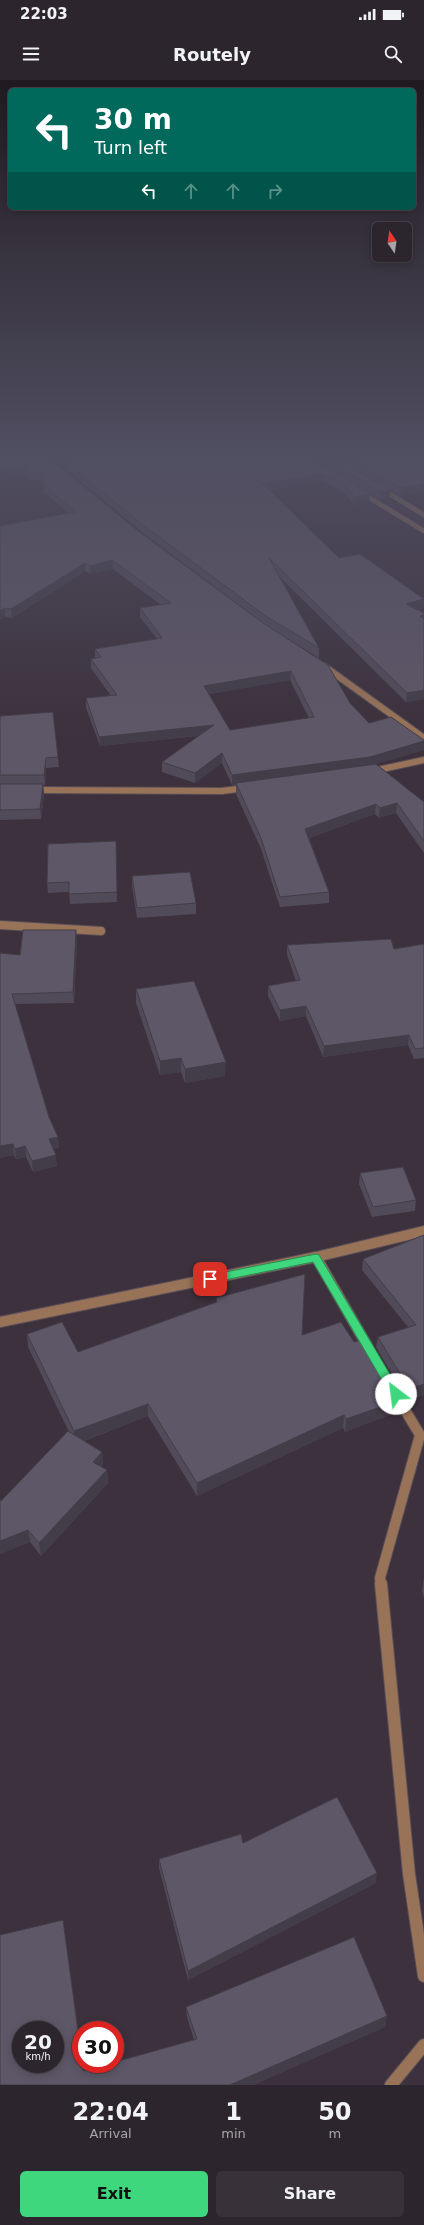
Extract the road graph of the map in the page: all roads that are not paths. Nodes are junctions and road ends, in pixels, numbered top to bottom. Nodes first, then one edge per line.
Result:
1 (321, 664) edge
2 (424, 738) edge
3 (424, 760) edge
4 (368, 771) edge
5 (253, 787) edge
6 (23, 790) edge
7 (0, 924) edge
8 (101, 931) dead end
9 (424, 1231) edge
10 (316, 1257) junction
11 (0, 1322) edge
12 (376, 1360) edge
13 (384, 1374) edge
14 (424, 1976) edge
15 (424, 2045) edge
16 (391, 2085) edge

1 - 2 street
3 - 4 street
5 - 6 street
7 - 8 street
9 - 10 street
10 - 11 street
10 - 12 street
13 - 14 street
15 - 16 street

